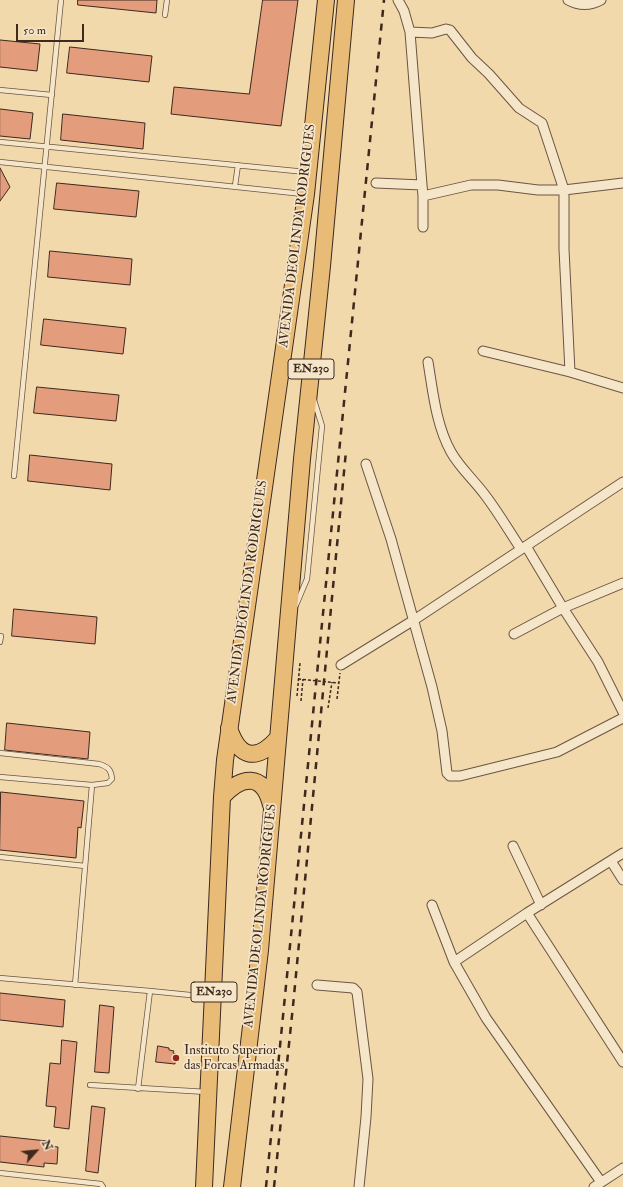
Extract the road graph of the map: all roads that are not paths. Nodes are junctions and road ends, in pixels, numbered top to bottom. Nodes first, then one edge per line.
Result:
1 (61, 0) edge
2 (167, 0) edge
3 (326, 0) edge
4 (346, 0) edge
5 (398, 0) edge
6 (568, 0) edge
7 (600, 0) edge
8 (166, 15) dead end
9 (410, 32) junction
10 (0, 90) edge
11 (52, 95) junction
12 (0, 142) edge
13 (47, 147) junction
14 (0, 162) edge
15 (238, 165) junction
16 (45, 167) junction
17 (308, 172) junction
18 (376, 183) dead end
19 (623, 183) edge
20 (422, 185) junction
21 (235, 186) junction
22 (564, 190) junction
23 (306, 194) junction
24 (423, 196) junction
25 (423, 228) dead end
26 (483, 351) dead end
27 (428, 362) dead end
28 (570, 372) junction
29 (623, 388) edge
30 (366, 464) dead end
31 (14, 476) dead end
32 (623, 482) edge
33 (524, 547) junction
34 (623, 583) edge
35 (563, 608) junction
36 (414, 620) junction
37 (514, 634) dead end
38 (341, 665) road end
39 (622, 706) edge
40 (623, 718) edge
41 (229, 727) junction
42 (277, 739) junction
43 (0, 753) edge
44 (0, 777) edge
45 (92, 785) junction
46 (222, 797) junction
47 (272, 811) junction
48 (513, 846) dead end
49 (623, 853) edge
50 (0, 858) edge
51 (611, 861) junction
52 (85, 866) junction
53 (623, 880) edge
54 (432, 905) dead end
55 (541, 905) junction
56 (527, 913) junction
57 (454, 962) junction
58 (0, 978) edge
59 (75, 985) junction
60 (316, 985) dead end
61 (150, 991) junction
62 (214, 998) junction
63 (623, 1062) edge
64 (90, 1085) dead end
65 (138, 1089) junction
66 (208, 1092) junction
67 (623, 1168) edge
68 (0, 1173) edge
69 (598, 1185) edge
70 (103, 1187) edge
71 (204, 1187) edge
72 (232, 1187) edge
73 (359, 1187) edge

1 - 11 lane
2 - 8 lane
3 - 17 highway, AVENIDA DEOLINDA RODRIGUES / EN230
4 - 42 highway, AVENIDA DEOLINDA RODRIGUES / EN230
5 - 9 street
6 - 7 street
9 - 20 street
9 - 22 street
10 - 11 lane
11 - 13 lane
12 - 13 lane
13 - 15 lane
13 - 16 lane
14 - 16 lane
15 - 17 lane
15 - 21 lane
16 - 21 lane
16 - 31 lane
17 - 23 highway, AVENIDA DEOLINDA RODRIGUES / EN230
18 - 20 street
19 - 22 street
20 - 24 street
21 - 23 lane
22 - 24 street
22 - 28 street
23 - 41 highway, AVENIDA DEOLINDA RODRIGUES / EN230
24 - 25 street
26 - 28 street
27 - 33 street
28 - 29 street
30 - 36 street
32 - 33 street
33 - 35 street
33 - 36 street
34 - 35 street
35 - 37 street
35 - 39 street
36 - 38 street
36 - 40 street
41 - 42 highway
41 - 46 highway, AVENIDA DEOLINDA RODRIGUES / EN230
42 - 47 highway, AVENIDA DEOLINDA RODRIGUES / EN230
43 - 45 lane
44 - 45 lane
45 - 52 lane
46 - 47 highway
46 - 62 highway, AVENIDA DEOLINDA RODRIGUES / EN230
47 - 72 highway, AVENIDA DEOLINDA RODRIGUES / EN230
48 - 55 street
49 - 51 street
50 - 52 lane
51 - 53 street
51 - 55 street
52 - 59 lane
54 - 57 street
55 - 56 street
56 - 57 street
56 - 63 street
57 - 69 street
58 - 59 lane
59 - 61 lane
60 - 73 street
61 - 62 lane
61 - 65 lane
62 - 66 highway, AVENIDA DEOLINDA RODRIGUES / EN230
64 - 65 lane
65 - 66 lane
66 - 71 highway, AVENIDA DEOLINDA RODRIGUES / EN230
67 - 69 street
68 - 70 lane

